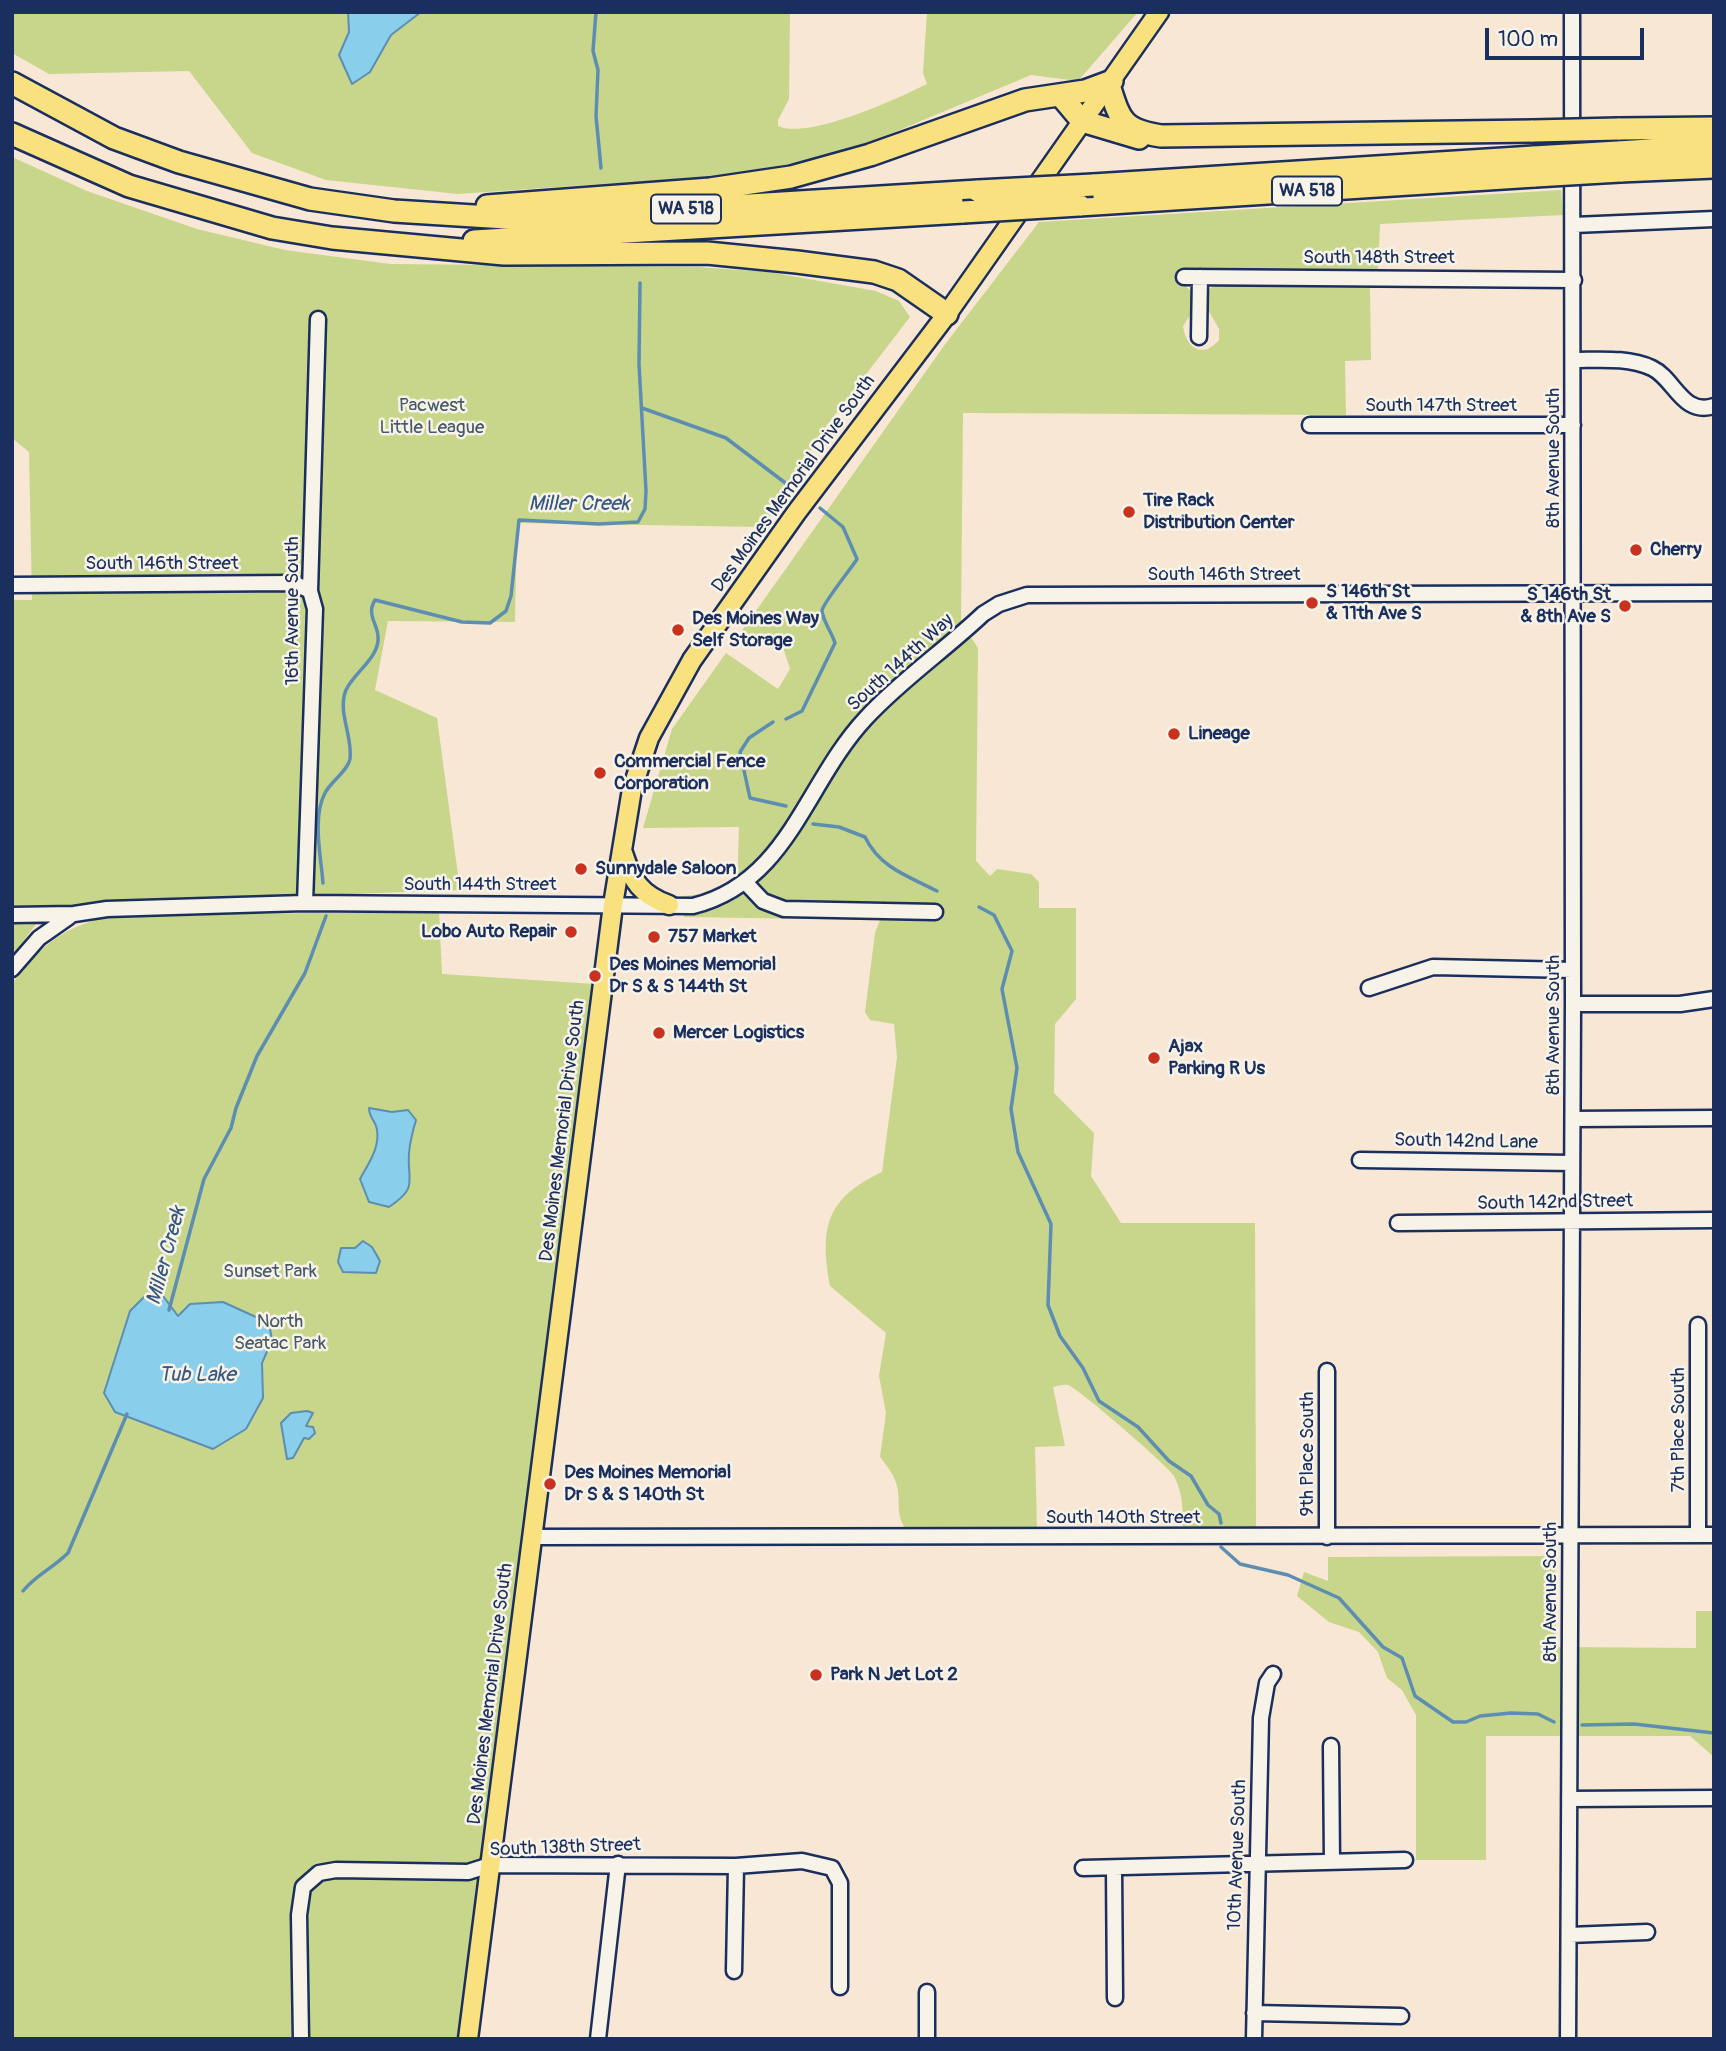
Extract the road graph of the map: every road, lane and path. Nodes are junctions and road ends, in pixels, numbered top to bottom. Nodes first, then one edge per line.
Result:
1 (1159, 12) edge
2 (1572, 12) edge
3 (12, 83) edge
4 (1111, 83) junction
5 (1061, 96) junction
6 (1082, 121) junction
7 (1714, 128) edge
8 (12, 134) edge
9 (1217, 136) junction
10 (1714, 146) edge
11 (1619, 162) junction
12 (1535, 167) junction
13 (1714, 167) edge
14 (394, 211) junction
15 (1714, 219) edge
16 (1574, 225) junction
17 (438, 246) junction
18 (1184, 277) dead end
19 (1200, 277) junction
20 (1574, 280) junction
21 (947, 314) junction
22 (318, 319) dead end
23 (1199, 337) dead end
24 (1574, 360) junction
25 (1714, 406) edge
26 (1310, 425) dead end
27 (1573, 425) junction
28 (12, 585) edge
29 (310, 591) junction
30 (1714, 593) edge
31 (1572, 594) junction
32 (1027, 595) joint
33 (622, 849) junction
34 (746, 883) junction
35 (305, 903) junction
36 (613, 905) junction
37 (669, 905) junction
38 (935, 912) dead end
39 (74, 914) junction
40 (12, 915) edge
41 (12, 969) edge
42 (1573, 970) junction
43 (1369, 988) dead end
44 (1714, 999) edge
45 (1573, 1004) junction
46 (1714, 1118) edge
47 (1573, 1119) junction
48 (1360, 1160) dead end
49 (1572, 1163) junction
50 (1713, 1220) edge
51 (1571, 1222) junction
52 (1398, 1223) dead end
53 (1698, 1325) dead end
54 (1326, 1371) dead end
55 (1570, 1535) junction
56 (1698, 1535) junction
57 (1714, 1535) edge
58 (533, 1537) junction
59 (1327, 1537) junction
60 (1273, 1674) dead end
61 (1331, 1746) dead end
62 (1714, 1798) edge
63 (1569, 1799) junction
64 (1405, 1860) dead end
65 (1332, 1862) junction
66 (618, 1864) junction
67 (490, 1865) junction
68 (736, 1866) junction
69 (1256, 1866) junction
70 (1083, 1868) dead end
71 (1114, 1868) junction
72 (1647, 1932) dead end
73 (1569, 1935) junction
74 (734, 1971) dead end
75 (839, 1987) dead end
76 (927, 1992) dead end
77 (1115, 1998) dead end
78 (1254, 2013) junction
79 (1401, 2016) dead end
80 (301, 2039) edge
81 (468, 2039) edge
82 (598, 2039) edge
83 (927, 2039) edge
84 (1254, 2039) edge
85 (1567, 2039) edge

1 - 4 main road, Des Moines Memorial Drive South
2 - 16 street, 8th Avenue South
3 - 14 highway, WA 518
4 - 5 highway
4 - 6 main road, Des Moines Memorial Drive South
4 - 9 highway
5 - 6 highway
5 - 14 highway
6 - 9 highway
6 - 21 main road, Des Moines Memorial Drive South
7 - 9 highway, bridge
8 - 17 highway, WA 518
10 - 11 highway, WA 518
11 - 12 highway, WA 518, bridge
11 - 13 highway, WA 518
12 - 14 highway, WA 518, bridge
12 - 17 highway, WA 518, bridge
15 - 16 street
16 - 20 street, 8th Avenue South
17 - 21 highway
18 - 19 street, South 148th Street
19 - 20 street, South 148th Street
19 - 23 street
20 - 24 street, 8th Avenue South
21 - 33 main road, Des Moines Memorial Drive South
22 - 29 street, 16th Avenue South
24 - 25 street
24 - 27 street, 8th Avenue South
26 - 27 street, South 147th Street
27 - 31 street, 8th Avenue South
28 - 29 street, South 146th Street
29 - 35 street, 16th Avenue South
30 - 31 street, South 146th Street
31 - 32 street, South 146th Street
31 - 42 street, 8th Avenue South
32 - 34 street, South 144th Way
33 - 36 main road, Des Moines Memorial Drive South
33 - 37 main road
34 - 37 street, South 144th Street
34 - 38 street
35 - 36 street, South 144th Street
35 - 39 street, South 144th Street
36 - 37 street, South 144th Street
36 - 58 main road, Des Moines Memorial Drive South
39 - 40 street, South 144th Street
39 - 41 street
42 - 43 street
42 - 45 street, 8th Avenue South
44 - 45 street
45 - 47 street, 8th Avenue South
46 - 47 street
47 - 49 street, 8th Avenue South
48 - 49 street, South 142nd Lane
49 - 51 street, 8th Avenue South
50 - 51 street, South 142nd Street
51 - 52 street, South 142nd Street
51 - 55 street, 8th Avenue South
53 - 56 street, 7th Place South
54 - 59 street, 9th Place South
55 - 56 street, South 140th Street
55 - 59 street, South 140th Street
55 - 63 street, 8th Avenue South
56 - 57 street, South 140th Street
58 - 59 street, South 140th Street
58 - 67 main road, Des Moines Memorial Drive South
60 - 69 street, 10th Avenue South
61 - 65 street
62 - 63 street
63 - 73 street, 8th Avenue South
64 - 65 street
65 - 69 street
66 - 67 street, South 138th Street
66 - 68 street, South 138th Street
66 - 82 street
67 - 80 street, South 138th Street
67 - 81 main road, Des Moines Memorial Drive South
68 - 74 street
68 - 75 street, South 138th Street
69 - 71 street
69 - 78 street, 10th Avenue South
70 - 71 street
71 - 77 street
72 - 73 street
73 - 85 street, 8th Avenue South
76 - 83 street
78 - 79 street
78 - 84 street, 10th Avenue South

